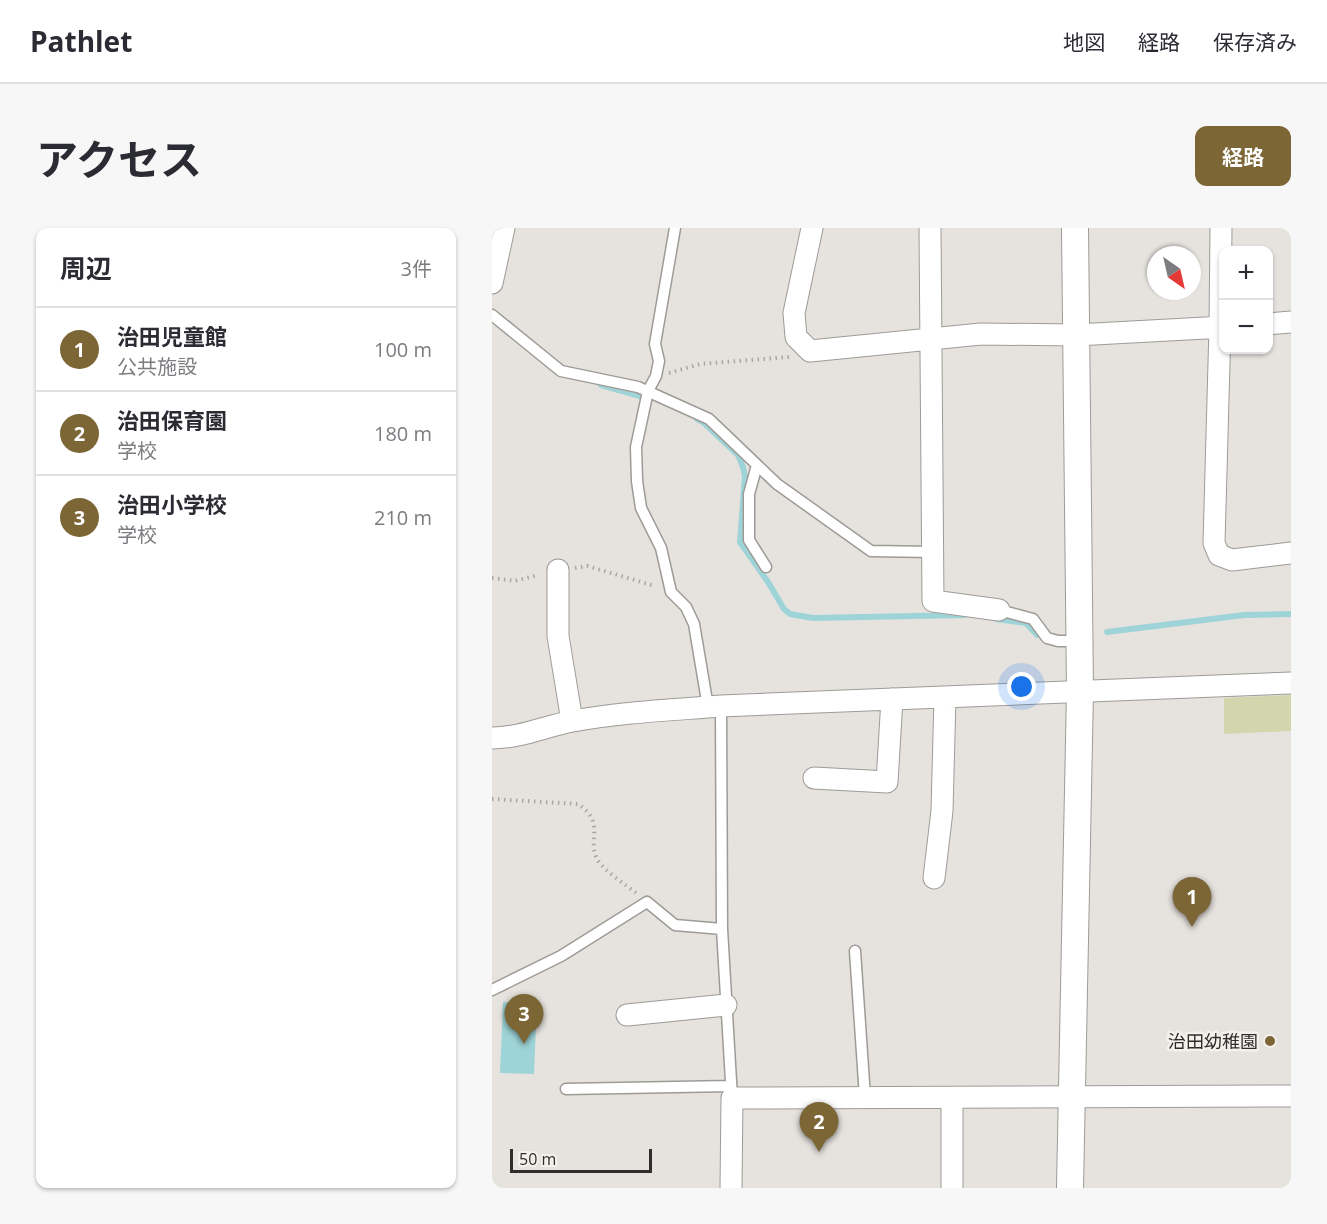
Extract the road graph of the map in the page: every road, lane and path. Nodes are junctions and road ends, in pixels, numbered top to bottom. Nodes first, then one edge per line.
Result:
1 (504, 228) edge
2 (675, 228) edge
3 (812, 228) edge
4 (930, 228) edge
5 (1075, 228) edge
6 (1221, 228) edge
7 (492, 283) edge
8 (1222, 300) edge
9 (492, 315) edge
10 (1291, 322) edge
11 (1273, 324) edge
12 (1219, 327) edge
13 (1076, 334) junction
14 (930, 339) junction
15 (810, 351) junction
16 (1221, 354) edge
17 (656, 376) junction
18 (648, 391) junction
19 (757, 465) junction
20 (932, 552) junction
21 (1291, 553) edge
22 (766, 567) dead end
23 (558, 570) junction
24 (492, 578) edge
25 (671, 591) junction
26 (999, 610) joint
27 (1078, 641) junction
28 (1291, 683) edge
29 (1080, 691) junction
30 (945, 697) junction
31 (892, 699) junction
32 (714, 707) junction
33 (572, 721) junction
34 (492, 738) edge
35 (814, 778) dead end
36 (492, 799) edge
37 (934, 878) dead end
38 (647, 902) junction
39 (722, 929) junction
40 (855, 951) dead end
41 (492, 990) edge
42 (726, 1005) junction
43 (627, 1016) dead end
44 (566, 1089) dead end
45 (731, 1092) junction
46 (1291, 1096) edge
47 (865, 1097) junction
48 (952, 1098) junction
49 (1071, 1098) junction
50 (731, 1188) edge
51 (952, 1188) edge
52 (1070, 1188) edge

1 - 7 street
2 - 17 lane
3 - 15 street
4 - 14 street
5 - 13 street
6 - 8 street
9 - 18 lane
10 - 11 street
12 - 13 street
13 - 14 street
13 - 27 street
14 - 15 street
14 - 20 street
15 - 17 path
16 - 21 street
17 - 18 lane
18 - 19 lane
18 - 25 lane
19 - 20 lane
19 - 22 lane
20 - 26 street
23 - 24 path
23 - 25 path
23 - 33 street
25 - 32 lane
26 - 27 lane
27 - 29 street
28 - 29 street
29 - 30 street
29 - 49 street
30 - 31 street
30 - 37 street
31 - 32 street
31 - 35 street
32 - 33 street
32 - 39 lane
33 - 34 street
36 - 38 path
38 - 39 lane
38 - 41 lane
39 - 42 lane
40 - 47 lane
42 - 43 street
42 - 45 lane
44 - 45 lane
45 - 47 street
45 - 50 street
46 - 49 street
47 - 48 street
48 - 49 street
48 - 51 street
49 - 52 street

